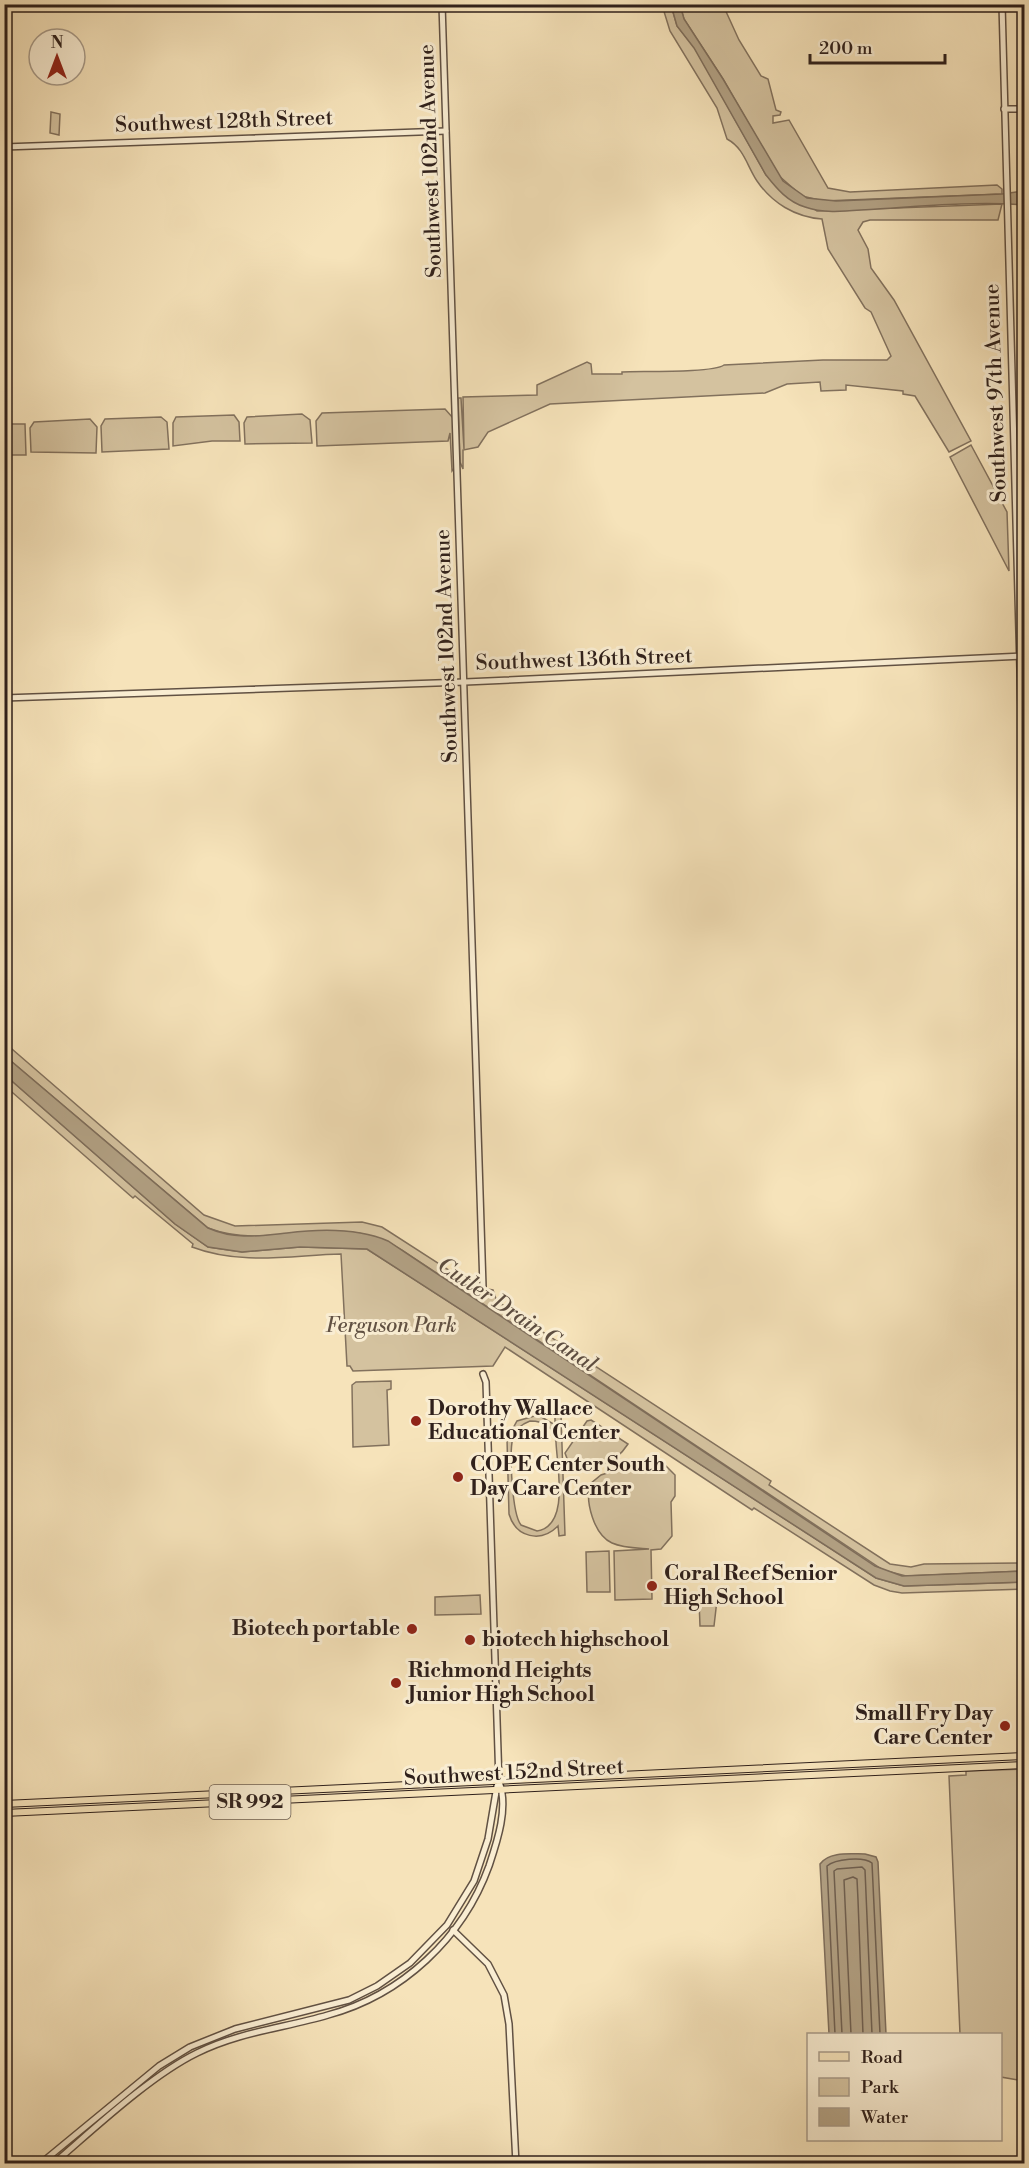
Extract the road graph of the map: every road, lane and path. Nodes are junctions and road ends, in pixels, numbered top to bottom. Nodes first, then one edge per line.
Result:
1 (442, 4) edge
2 (1002, 4) edge
3 (1004, 109) junction
4 (1024, 109) edge
5 (446, 131) junction
6 (4, 147) edge
7 (1023, 654) edge
8 (465, 682) junction
9 (4, 698) edge
10 (1024, 817) edge
11 (483, 1287) dead end
12 (483, 1374) dead end
13 (1024, 1756) edge
14 (1024, 1765) edge
15 (499, 1782) junction
16 (359, 1789) junction
17 (495, 1791) junction
18 (502, 1791) junction
19 (359, 1798) junction
20 (85, 1801) junction
21 (4, 1804) edge
22 (90, 1809) junction
23 (4, 1813) edge
24 (447, 1925) junction
25 (454, 1931) junction
26 (40, 2163) edge
27 (53, 2163) edge
28 (516, 2163) edge

1 - 5 street, Southwest 102nd Avenue
2 - 3 street, Southwest 97th Avenue
3 - 4 street
3 - 7 street, Southwest 97th Avenue
5 - 6 street, Southwest 128th Street
5 - 8 street, Southwest 102nd Avenue
7 - 8 street, Southwest 136th Street
7 - 10 street, Southwest 97th Avenue
8 - 9 street, Southwest 136th Street
8 - 11 street, Southwest 102nd Avenue
12 - 15 street
13 - 15 main road, Southwest 152nd Street / SR 992
14 - 18 main road, Southwest 152nd Street / SR 992
15 - 16 main road, Southwest 152nd Street / SR 992
15 - 17 street
15 - 18 street
16 - 19 main road
16 - 20 main road, Southwest 152nd Street / SR 992
17 - 18 main road, Southwest 152nd Street / SR 992
17 - 19 main road, Southwest 152nd Street / SR 992
17 - 24 street
18 - 25 street
19 - 22 main road, Southwest 152nd Street / SR 992
20 - 21 main road, Southwest 152nd Street / SR 992
20 - 22 main road
22 - 23 main road, Southwest 152nd Street / SR 992
24 - 25 street
24 - 26 street
25 - 27 street
25 - 28 street

